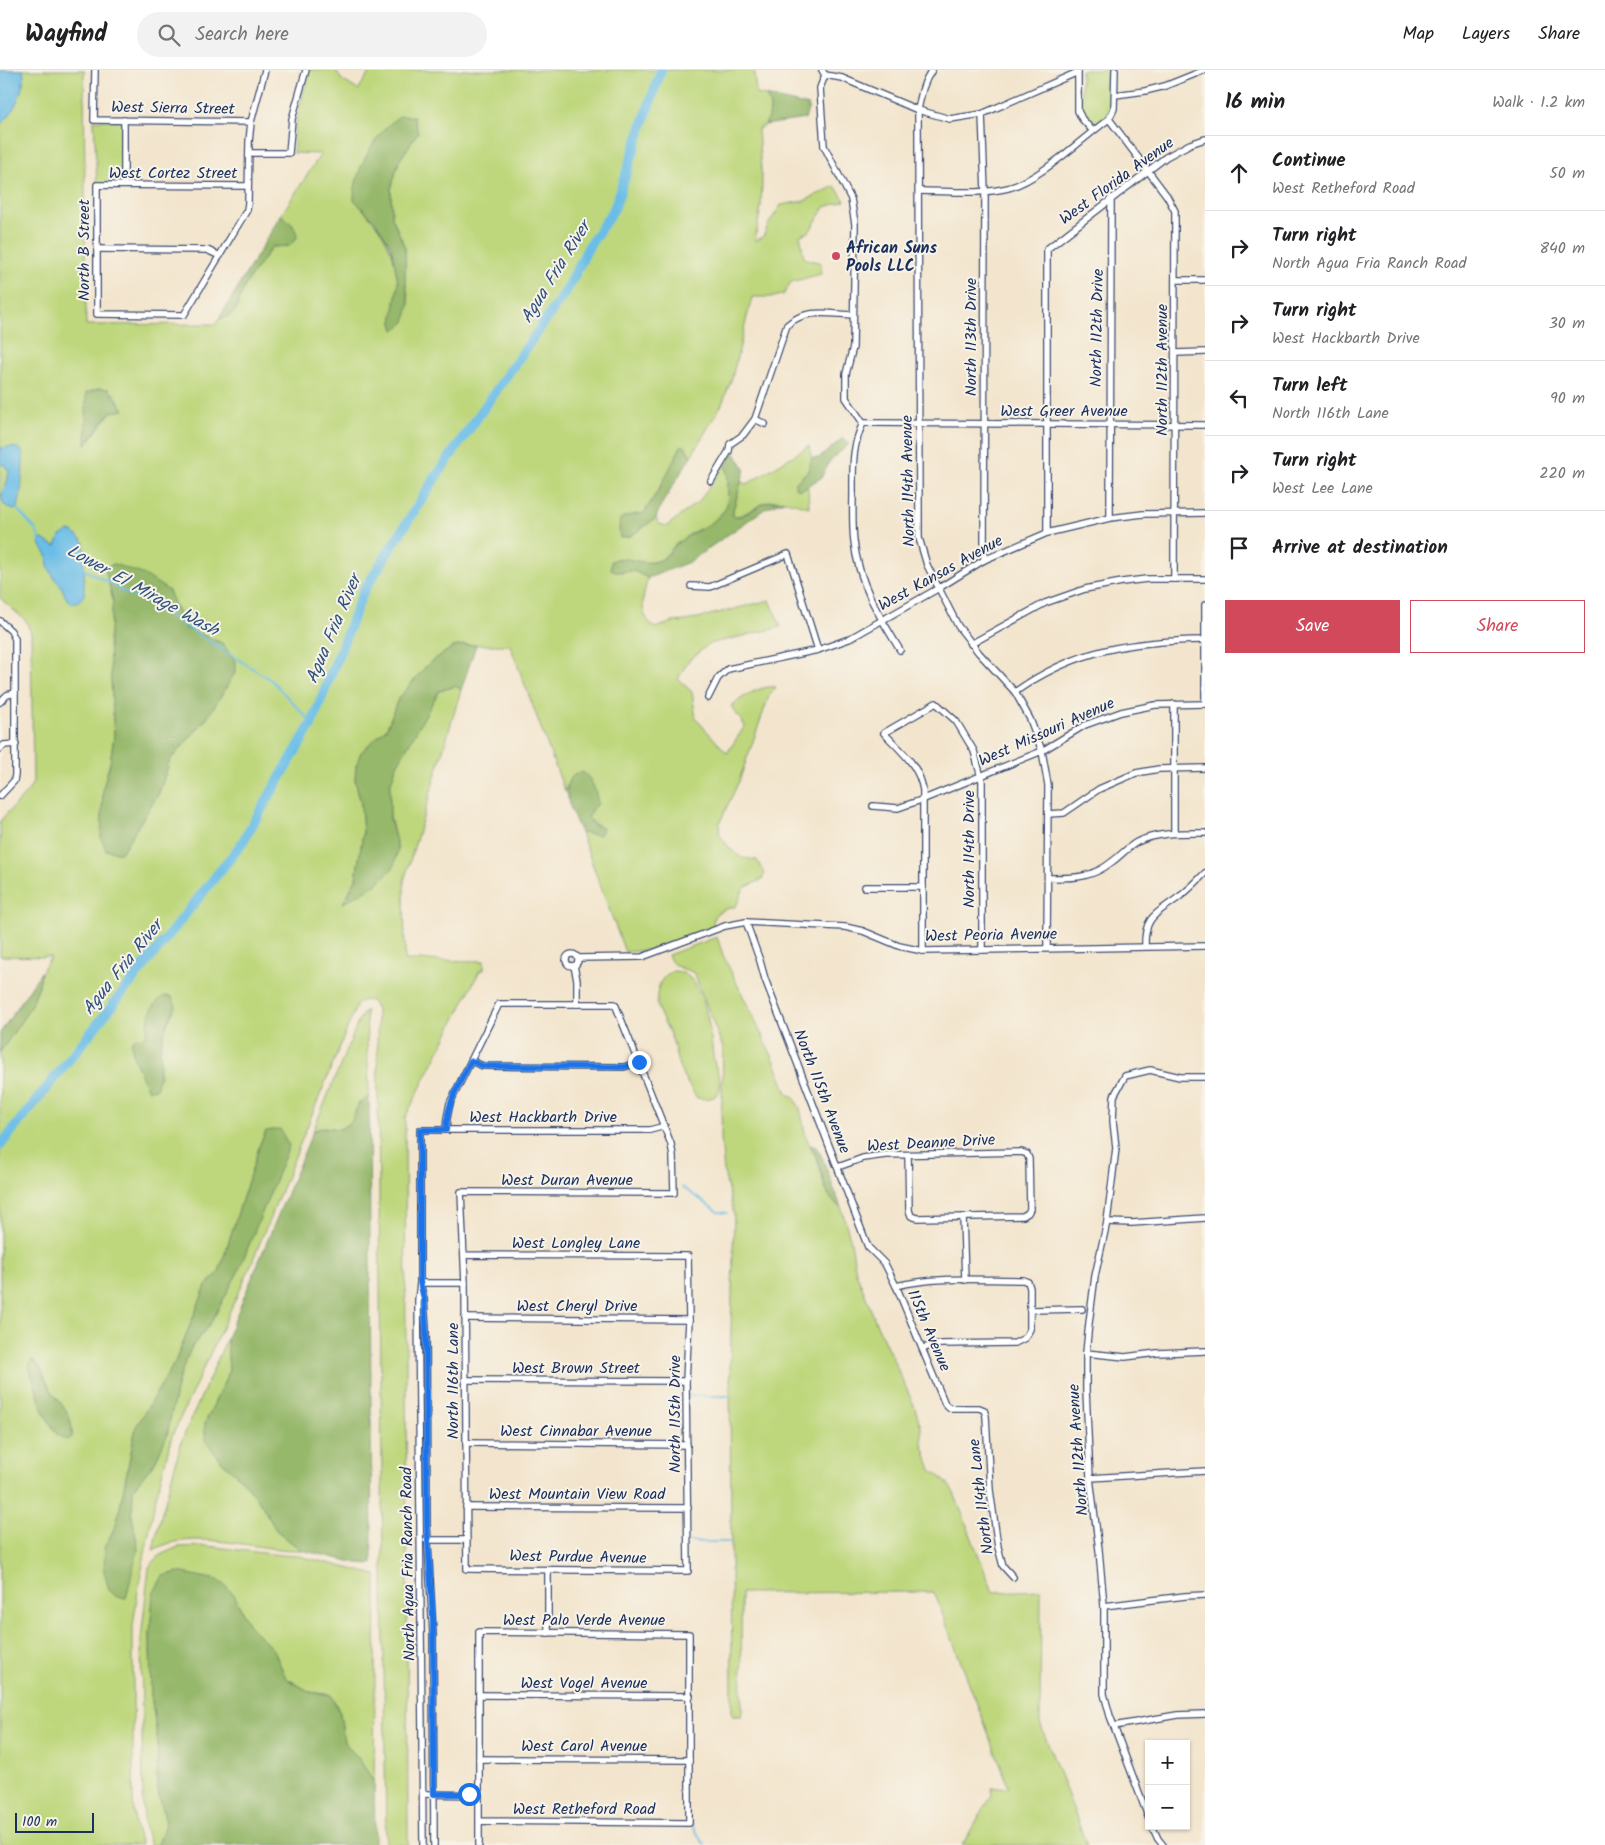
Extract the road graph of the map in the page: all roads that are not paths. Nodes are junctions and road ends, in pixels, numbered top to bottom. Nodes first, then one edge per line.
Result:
1 (95, 70) edge
2 (265, 70) edge
3 (306, 70) edge
4 (932, 70) edge
5 (1115, 70) edge
6 (1205, 70) edge
7 (1078, 71) edge
8 (823, 72) edge
9 (1115, 95) junction
10 (918, 110) junction
11 (982, 114) junction
12 (1109, 119) junction
13 (124, 120) junction
14 (252, 122) junction
15 (1092, 130) junction
16 (1205, 139) edge
17 (249, 153) junction
18 (1148, 170) junction
19 (97, 185) joint
20 (124, 185) junction
21 (248, 186) junction
22 (919, 191) junction
23 (985, 191) junction
24 (1111, 198) junction
25 (97, 249) junction
26 (220, 256) junction
27 (1176, 280) junction
28 (1205, 280) edge
29 (853, 314) junction
30 (1176, 352) junction
31 (1205, 352) edge
32 (755, 419) junction
33 (863, 423) junction
34 (918, 423) junction
35 (765, 424) dead end
36 (983, 424) junction
37 (1047, 424) junction
38 (1109, 424) junction
39 (1174, 424) junction
40 (1205, 425) edge
41 (711, 481) dead end
42 (1175, 513) junction
43 (1205, 513) edge
44 (1110, 518) junction
45 (1048, 533) junction
46 (984, 560) junction
47 (1174, 579) junction
48 (1205, 579) edge
49 (692, 586) dead end
50 (939, 588) junction
51 (1205, 606) edge
52 (881, 620) junction
53 (0, 621) edge
54 (1204, 640) edge
55 (971, 644) junction
56 (818, 650) junction
57 (900, 650) dead end
58 (1015, 692) junction
59 (15, 693) junction
60 (708, 698) dead end
61 (0, 702) edge
62 (1174, 704) junction
63 (1205, 704) edge
64 (16, 744) junction
65 (0, 749) edge
66 (1042, 751) junction
67 (1205, 768) edge
68 (1174, 769) junction
69 (981, 775) junction
70 (0, 796) edge
71 (924, 799) junction
72 (873, 806) dead end
73 (1048, 814) junction
74 (1174, 833) junction
75 (1205, 833) edge
76 (1205, 873) edge
77 (1048, 878) junction
78 (865, 887) dead end
79 (923, 887) junction
80 (746, 922) junction
81 (1145, 946) junction
82 (1205, 946) edge
83 (1048, 947) junction
84 (982, 950) junction
85 (923, 951) junction
86 (578, 958) junction
87 (574, 966) junction
88 (577, 1004) junction
89 (471, 1061) junction
90 (639, 1062) junction
91 (1205, 1077) edge
92 (665, 1126) junction
93 (420, 1130) joint
94 (446, 1130) junction
95 (908, 1155) junction
96 (838, 1167) junction
97 (682, 1187) dead end
98 (674, 1190) junction
99 (461, 1192) joint
100 (963, 1217) junction
101 (1205, 1218) edge
102 (1107, 1222) junction
103 (464, 1255) junction
104 (688, 1256) joint
105 (885, 1264) joint
106 (965, 1280) junction
107 (420, 1282) junction
108 (465, 1283) junction
109 (896, 1286) junction
110 (1082, 1309) dead end
111 (1030, 1310) junction
112 (465, 1318) junction
113 (689, 1320) junction
114 (923, 1348) junction
115 (1205, 1351) edge
116 (1086, 1353) junction
117 (465, 1380) junction
118 (686, 1381) junction
119 (984, 1410) joint
120 (466, 1443) junction
121 (687, 1445) junction
122 (1205, 1471) edge
123 (1090, 1478) junction
124 (466, 1507) junction
125 (688, 1508) junction
126 (421, 1540) junction
127 (428, 1540) junction
128 (467, 1540) junction
129 (467, 1569) joint
130 (548, 1570) junction
131 (688, 1571) joint
132 (1013, 1577) dead end
133 (1205, 1595) edge
134 (1104, 1606) junction
135 (548, 1633) junction
136 (479, 1695) junction
137 (690, 1696) junction
138 (1205, 1714) edge
139 (1114, 1726) junction
140 (479, 1759) junction
141 (690, 1760) junction
142 (423, 1794) junction
143 (434, 1794) junction
144 (479, 1794) junction
145 (1145, 1808) edge
146 (479, 1821) junction
147 (1154, 1830) edge
148 (423, 1845) edge
149 (434, 1845) edge
150 (479, 1845) edge
151 (1163, 1845) edge

1 - 13 street, West Sierra Street
2 - 14 street
3 - 17 street, West Cortez Street
4 - 10 street, North 114th Avenue
5 - 9 street
6 - 9 street
7 - 11 street
7 - 15 street
8 - 10 street
8 - 29 street
9 - 12 street
10 - 11 street
10 - 22 street, North 114th Avenue
11 - 23 street, North 113th Drive
12 - 15 street
12 - 18 street, North 112th Avenue
13 - 14 street, West Sierra Street
13 - 20 street
14 - 17 street
15 - 23 street
16 - 18 street, West Florida Avenue
17 - 21 street
18 - 24 street, West Florida Avenue
18 - 27 street, North 112th Avenue
19 - 20 street, West Cortez Street
19 - 25 street, North B Street
20 - 21 street, West Cortez Street
21 - 26 street
22 - 23 street
22 - 34 street, North 114th Avenue
23 - 36 street, North 113th Drive
24 - 37 street, West Florida Avenue
24 - 38 street, North 112th Drive
25 - 26 street
25 - 26 street, North B Street
27 - 28 street
27 - 30 street, North 112th Avenue
29 - 32 street
29 - 33 street
30 - 31 street
30 - 39 street, North 112th Avenue
32 - 35 street
32 - 41 street
33 - 34 street, West Greer Avenue
33 - 52 street
34 - 36 street, West Greer Avenue
34 - 50 street, North 114th Avenue
36 - 37 street, West Greer Avenue
36 - 46 street, North 113th Drive
37 - 38 street, West Greer Avenue
37 - 45 street
38 - 39 street, West Greer Avenue
38 - 44 street, North 112th Drive
39 - 40 street, West Greer Avenue
39 - 42 street, North 112th Avenue
42 - 43 street, West Kansas Avenue
42 - 44 street, West Kansas Avenue
42 - 47 street, North 112th Avenue
44 - 45 street, West Kansas Avenue
45 - 46 street, West Kansas Avenue
46 - 50 street, West Kansas Avenue
47 - 48 street
47 - 55 street
49 - 56 street
50 - 52 street, West Kansas Avenue
50 - 55 street, North 114th Avenue
51 - 54 street
52 - 56 street, West Kansas Avenue
52 - 57 street
53 - 59 street
54 - 58 street
54 - 63 street
55 - 58 street, North 114th Avenue
56 - 60 street, West Kansas Avenue
58 - 66 street, North 114th Avenue
59 - 61 street
59 - 64 street
62 - 63 street, West Missouri Avenue
62 - 66 street, West Missouri Avenue
62 - 68 street
64 - 65 street
64 - 70 street
66 - 69 street, West Missouri Avenue
66 - 73 street, North 114th Avenue
67 - 68 street
68 - 73 street
68 - 74 street
69 - 71 street, West Missouri Avenue
69 - 71 street, North 114th Drive
69 - 84 street, North 114th Drive
71 - 72 street, West Missouri Avenue
71 - 79 street
73 - 77 street, North 114th Avenue
74 - 75 street
74 - 77 street
76 - 81 street
77 - 83 street, North 114th Avenue
78 - 79 street
79 - 85 street
80 - 85 street, West Peoria Avenue
80 - 86 street, West Peoria Avenue
80 - 96 street, North 115th Avenue
81 - 82 street, West Peoria Avenue
81 - 83 street, West Peoria Avenue
83 - 84 street, West Peoria Avenue
84 - 85 street, West Peoria Avenue
86 - 87 street
86 - 87 street
87 - 88 street
88 - 89 street
88 - 90 street
89 - 90 street
89 - 94 street
90 - 92 street
91 - 102 street, North 112th Avenue
92 - 94 street, West Hackbarth Drive
92 - 98 street
93 - 94 street, West Hackbarth Drive
93 - 107 street, North Agua Fria Ranch Road
95 - 96 street, West Deanne Drive
95 - 100 street
95 - 100 street, West Deanne Drive
96 - 105 street, North 115th Avenue
97 - 98 street, West Duran Avenue
98 - 99 street, West Duran Avenue
99 - 103 street, North 116th Lane
100 - 106 street
101 - 102 street
102 - 116 street, North 112th Avenue
103 - 104 street, West Longley Lane
103 - 108 street, North 116th Lane
104 - 113 street, North 115th Drive
105 - 109 street, 115th Avenue
106 - 109 street
106 - 111 street
107 - 108 street
107 - 126 street, North Agua Fria Ranch Road
107 - 127 street, North Agua Fria Ranch Road
108 - 112 street, North 116th Lane
109 - 114 street, 115th Avenue
110 - 111 street
111 - 114 street
112 - 113 street, West Cheryl Drive
112 - 117 street, North 116th Lane
113 - 118 street, North 115th Drive
114 - 119 street, 115th Avenue
115 - 116 street
116 - 123 street, North 112th Avenue
117 - 118 street, West Brown Street
117 - 120 street, North 116th Lane
118 - 121 street, North 115th Drive
119 - 132 street, North 114th Lane
120 - 121 street, West Cinnabar Avenue
120 - 124 street, North 116th Lane
121 - 125 street, North 115th Drive
122 - 123 street
123 - 134 street, North 112th Avenue
124 - 125 street, West Mountain View Road
124 - 128 street, North 116th Lane
125 - 131 street, North 115th Drive
126 - 127 street
126 - 142 street, North Agua Fria Ranch Road
127 - 128 street
127 - 143 street, North Agua Fria Ranch Road
128 - 129 street, North 116th Lane
129 - 130 street, West Purdue Avenue
130 - 131 street, West Purdue Avenue
130 - 135 street
133 - 134 street
134 - 139 street, North 112th Avenue
135 - 136 street, West Palo Verde Avenue
135 - 137 street, West Palo Verde Avenue
136 - 137 street, West Vogel Avenue
136 - 140 street
137 - 141 street
138 - 139 street
139 - 145 street, North 112th Avenue
140 - 141 street, West Carol Avenue
140 - 144 street
141 - 146 street, West Retheford Road
142 - 143 street
142 - 148 street, North Agua Fria Ranch Road
143 - 144 street
143 - 149 street, North Agua Fria Ranch Road
144 - 146 street
146 - 150 street
147 - 151 street

